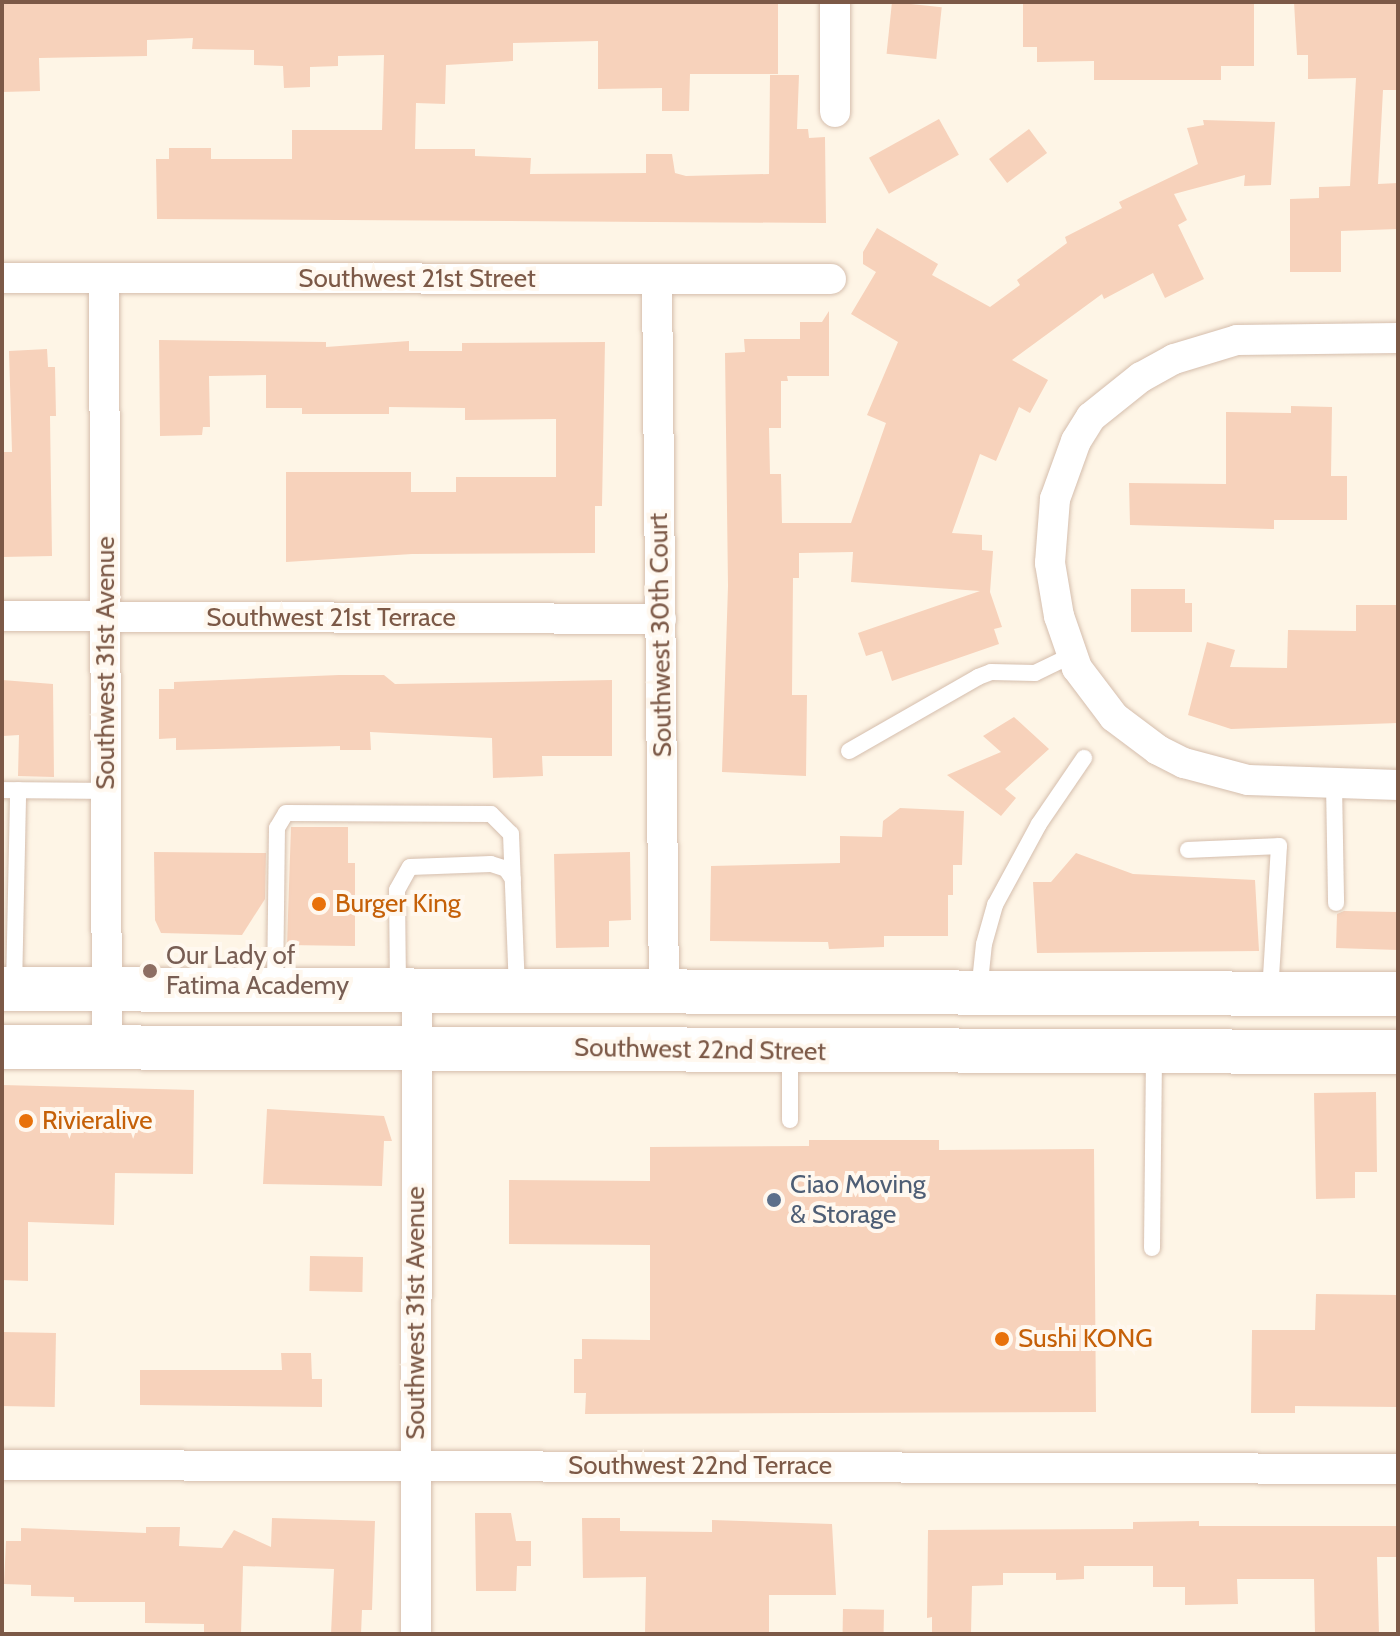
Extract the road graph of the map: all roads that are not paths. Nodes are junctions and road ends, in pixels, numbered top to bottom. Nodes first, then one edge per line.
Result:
1 (835, 2) edge
2 (835, 112) dead end
3 (2, 278) edge
4 (104, 278) junction
5 (657, 279) junction
6 (831, 279) dead end
7 (1398, 338) edge
8 (2, 616) edge
9 (106, 616) junction
10 (661, 619) junction
11 (1072, 655) junction
12 (849, 751) dead end
13 (1084, 758) dead end
14 (1334, 784) junction
15 (1398, 785) edge
16 (10, 790) edge
17 (107, 791) junction
18 (1188, 850) dead end
19 (513, 879) junction
20 (1336, 903) dead end
21 (8, 989) edge
22 (107, 989) junction
23 (275, 991) junction
24 (517, 991) junction
25 (664, 991) junction
26 (408, 992) junction
27 (979, 993) junction
28 (1270, 994) junction
29 (1398, 994) edge
30 (2, 1047) edge
31 (107, 1047) junction
32 (416, 1048) junction
33 (664, 1050) junction
34 (790, 1051) junction
35 (1154, 1052) junction
36 (1398, 1052) edge
37 (790, 1120) dead end
38 (1152, 1248) dead end
39 (2, 1465) edge
40 (415, 1466) junction
41 (1398, 1469) edge
42 (416, 1634) edge

1 - 2 street
3 - 4 street, Southwest 21st Street
4 - 5 street, Southwest 21st Street
4 - 9 street, Southwest 31st Avenue
5 - 6 street, Southwest 21st Street
5 - 10 street, Southwest 30th Court
7 - 11 street
8 - 9 street, Southwest 21st Terrace
9 - 10 street, Southwest 21st Terrace
9 - 17 street, Southwest 31st Avenue
10 - 25 street, Southwest 30th Court
11 - 12 lane
11 - 14 street
13 - 27 lane
14 - 15 street
14 - 20 lane
16 - 17 lane
16 - 21 lane
17 - 22 street, Southwest 31st Avenue
18 - 28 lane
19 - 23 lane
19 - 24 lane
19 - 26 lane
21 - 22 main road
22 - 23 main road
22 - 31 street, Southwest 31st Avenue
23 - 26 main road
24 - 25 main road
24 - 26 main road
25 - 27 main road
25 - 33 main road
26 - 32 street, Southwest 31st Avenue
27 - 28 main road
28 - 29 main road
30 - 31 main road, Southwest 22nd Street
31 - 32 main road, Southwest 22nd Street
32 - 33 main road, Southwest 22nd Street
32 - 40 street, Southwest 31st Avenue
33 - 34 main road, Southwest 22nd Street
34 - 35 main road, Southwest 22nd Street
34 - 37 lane
35 - 36 main road, Southwest 22nd Street
35 - 38 lane
39 - 40 street, Southwest 22nd Terrace
40 - 41 street, Southwest 22nd Terrace
40 - 42 street, Southwest 31st Avenue

